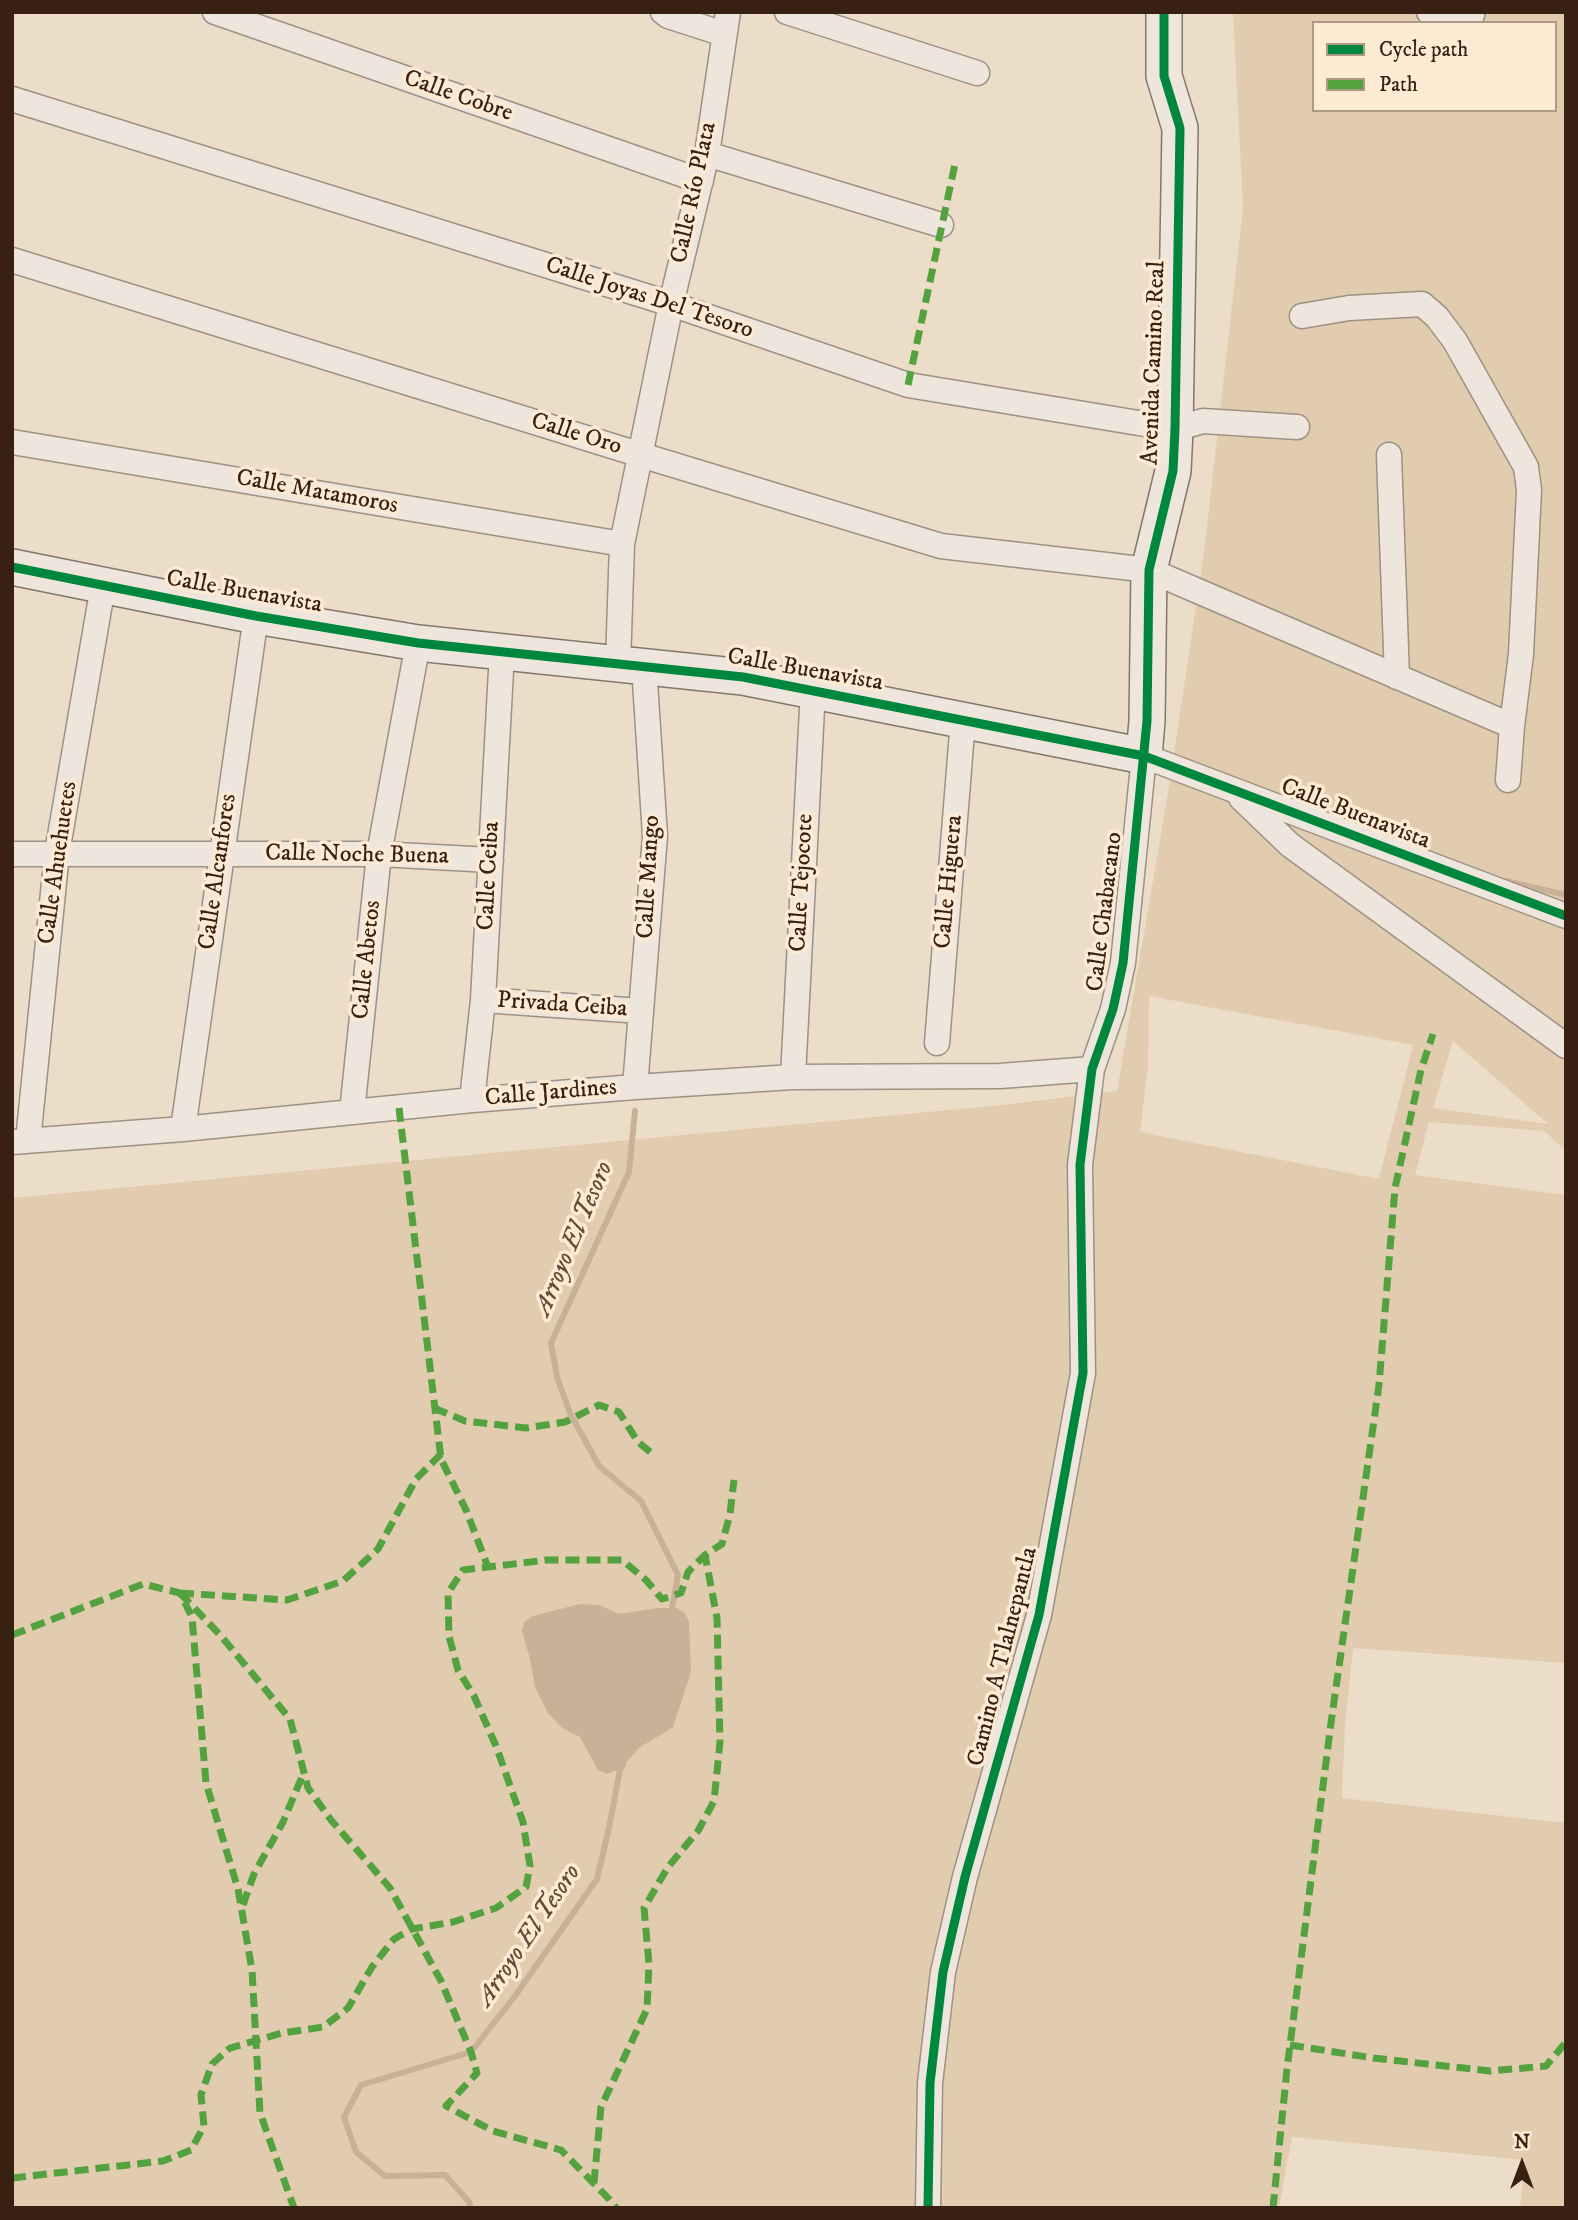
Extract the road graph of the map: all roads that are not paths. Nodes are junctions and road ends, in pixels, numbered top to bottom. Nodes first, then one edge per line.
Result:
1 (215, 12) edge
2 (663, 12) edge
3 (786, 12) edge
4 (1164, 12) edge
5 (1429, 12) edge
6 (1472, 15) dead end
7 (240, 16) edge
8 (826, 19) edge
9 (726, 23) edge
10 (977, 73) dead end
11 (12, 99) edge
12 (707, 154) junction
13 (701, 181) junction
14 (941, 225) dead end
15 (12, 260) edge
16 (671, 304) junction
17 (1303, 316) dead end
18 (1297, 427) dead end
19 (1175, 429) junction
20 (12, 442) edge
21 (641, 455) junction
22 (1390, 455) dead end
23 (622, 544) junction
24 (12, 567) edge
25 (1149, 570) junction
26 (103, 586) junction
27 (256, 616) junction
28 (418, 643) junction
29 (502, 652) junction
30 (631, 665) junction
31 (1397, 677) junction
32 (813, 689) junction
33 (963, 720) junction
34 (1512, 726) junction
35 (1144, 756) junction
36 (1508, 780) dead end
37 (1233, 790) junction
38 (57, 853) junction
39 (12, 854) edge
40 (379, 854) junction
41 (222, 855) junction
42 (491, 860) junction
43 (1566, 916) edge
44 (482, 1000) junction
45 (641, 1011) junction
46 (937, 1043) dead end
47 (1566, 1046) edge
48 (1092, 1069) junction
49 (793, 1077) junction
50 (635, 1087) junction
51 (472, 1100) junction
52 (352, 1112) junction
53 (183, 1129) junction
54 (20, 1142) edge
55 (928, 2208) edge

1 - 7 street, Calle Cobre
2 - 9 street
3 - 8 street
4 - 19 street, Avenida Camino Real
5 - 6 street
7 - 13 street, Calle Cobre
8 - 10 street
9 - 12 street, Calle Río Plata
11 - 16 street, Calle Joyas Del Tesoro
12 - 13 street, Calle Río Plata
12 - 14 street
13 - 16 street, Calle Río Plata
15 - 21 street, Calle Oro
16 - 19 street, Calle Joyas Del Tesoro
16 - 21 street, Calle Río Plata
17 - 34 street
18 - 19 street, Calle Joyas Del Tesoro
19 - 25 street, Avenida Camino Real
20 - 23 street, Calle Matamoros
21 - 23 street, Calle Río Plata
21 - 25 street, Calle Oro
22 - 31 street
23 - 30 street, Calle Río Plata
24 - 26 street, Calle Buenavista
25 - 31 street, Calle Oro
25 - 35 street, Avenida Camino Real
26 - 27 street, Calle Buenavista
26 - 38 street, Calle Ahuehuetes
27 - 28 street, Calle Buenavista
27 - 41 street, Calle Alcanfores
28 - 29 street, Calle Buenavista
28 - 40 street, Calle Abetos
29 - 30 street, Calle Buenavista
29 - 42 street, Calle Ceiba
30 - 32 street, Calle Buenavista
30 - 45 street, Calle Mango
31 - 34 street, Calle Oro
32 - 33 street, Calle Buenavista
32 - 49 street, Calle Tejocote
33 - 35 street, Calle Buenavista
33 - 46 street, Calle Higuera
34 - 36 street
35 - 37 street, Calle Buenavista
35 - 48 street, Calle Chabacano
37 - 43 street, Calle Buenavista
37 - 47 street
38 - 39 street, Calle Noche Buena
38 - 41 street, Calle Noche Buena
38 - 54 street, Calle Ahuehuetes
40 - 41 street, Calle Noche Buena
40 - 42 street, Calle Noche Buena
40 - 52 street, Calle Abetos
41 - 53 street, Calle Alcanfores
42 - 44 street, Calle Ceiba
44 - 45 street, Privada Ceiba
44 - 51 street, Calle Ceiba
45 - 50 street, Calle Mango
48 - 49 street, Calle Jardines
48 - 55 street, Camino A Tlalnepantla
49 - 50 street, Calle Jardines
50 - 51 street, Calle Jardines
51 - 52 street, Calle Jardines
52 - 53 street, Calle Jardines
53 - 54 street, Calle Jardines

